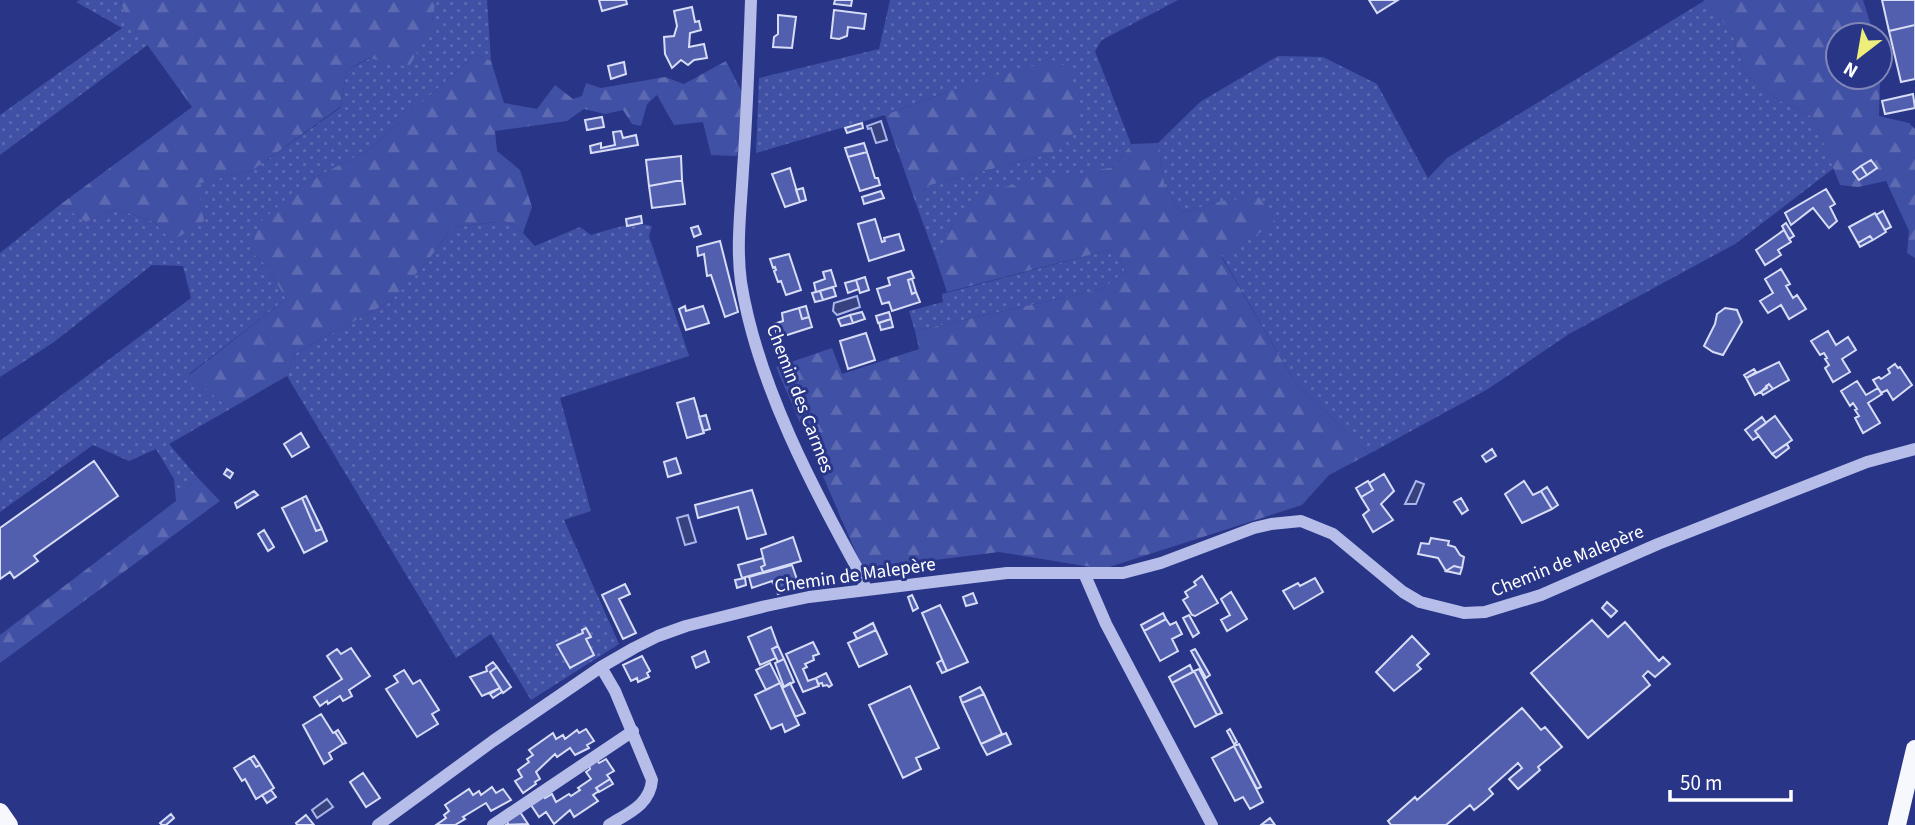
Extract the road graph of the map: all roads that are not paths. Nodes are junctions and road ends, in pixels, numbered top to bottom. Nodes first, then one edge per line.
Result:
1 (751, 0) edge
2 (1915, 449) edge
3 (1084, 573) junction
4 (864, 589) junction
5 (601, 667) junction
6 (632, 731) junction
7 (1915, 749) edge
8 (0, 812) edge
9 (9, 825) edge
10 (378, 825) edge
11 (493, 825) edge
12 (609, 825) edge
13 (1212, 825) edge
14 (1897, 825) edge

1 - 4 street, Chemin des Carmes
2 - 3 street, Chemin de Malepère
3 - 4 street, Chemin de Malepère
3 - 13 street
4 - 5 street, Chemin de Malepère
5 - 6 street
5 - 10 street, Chemin de Malepère
6 - 11 street
6 - 12 street
7 - 14 main road
8 - 9 main road

